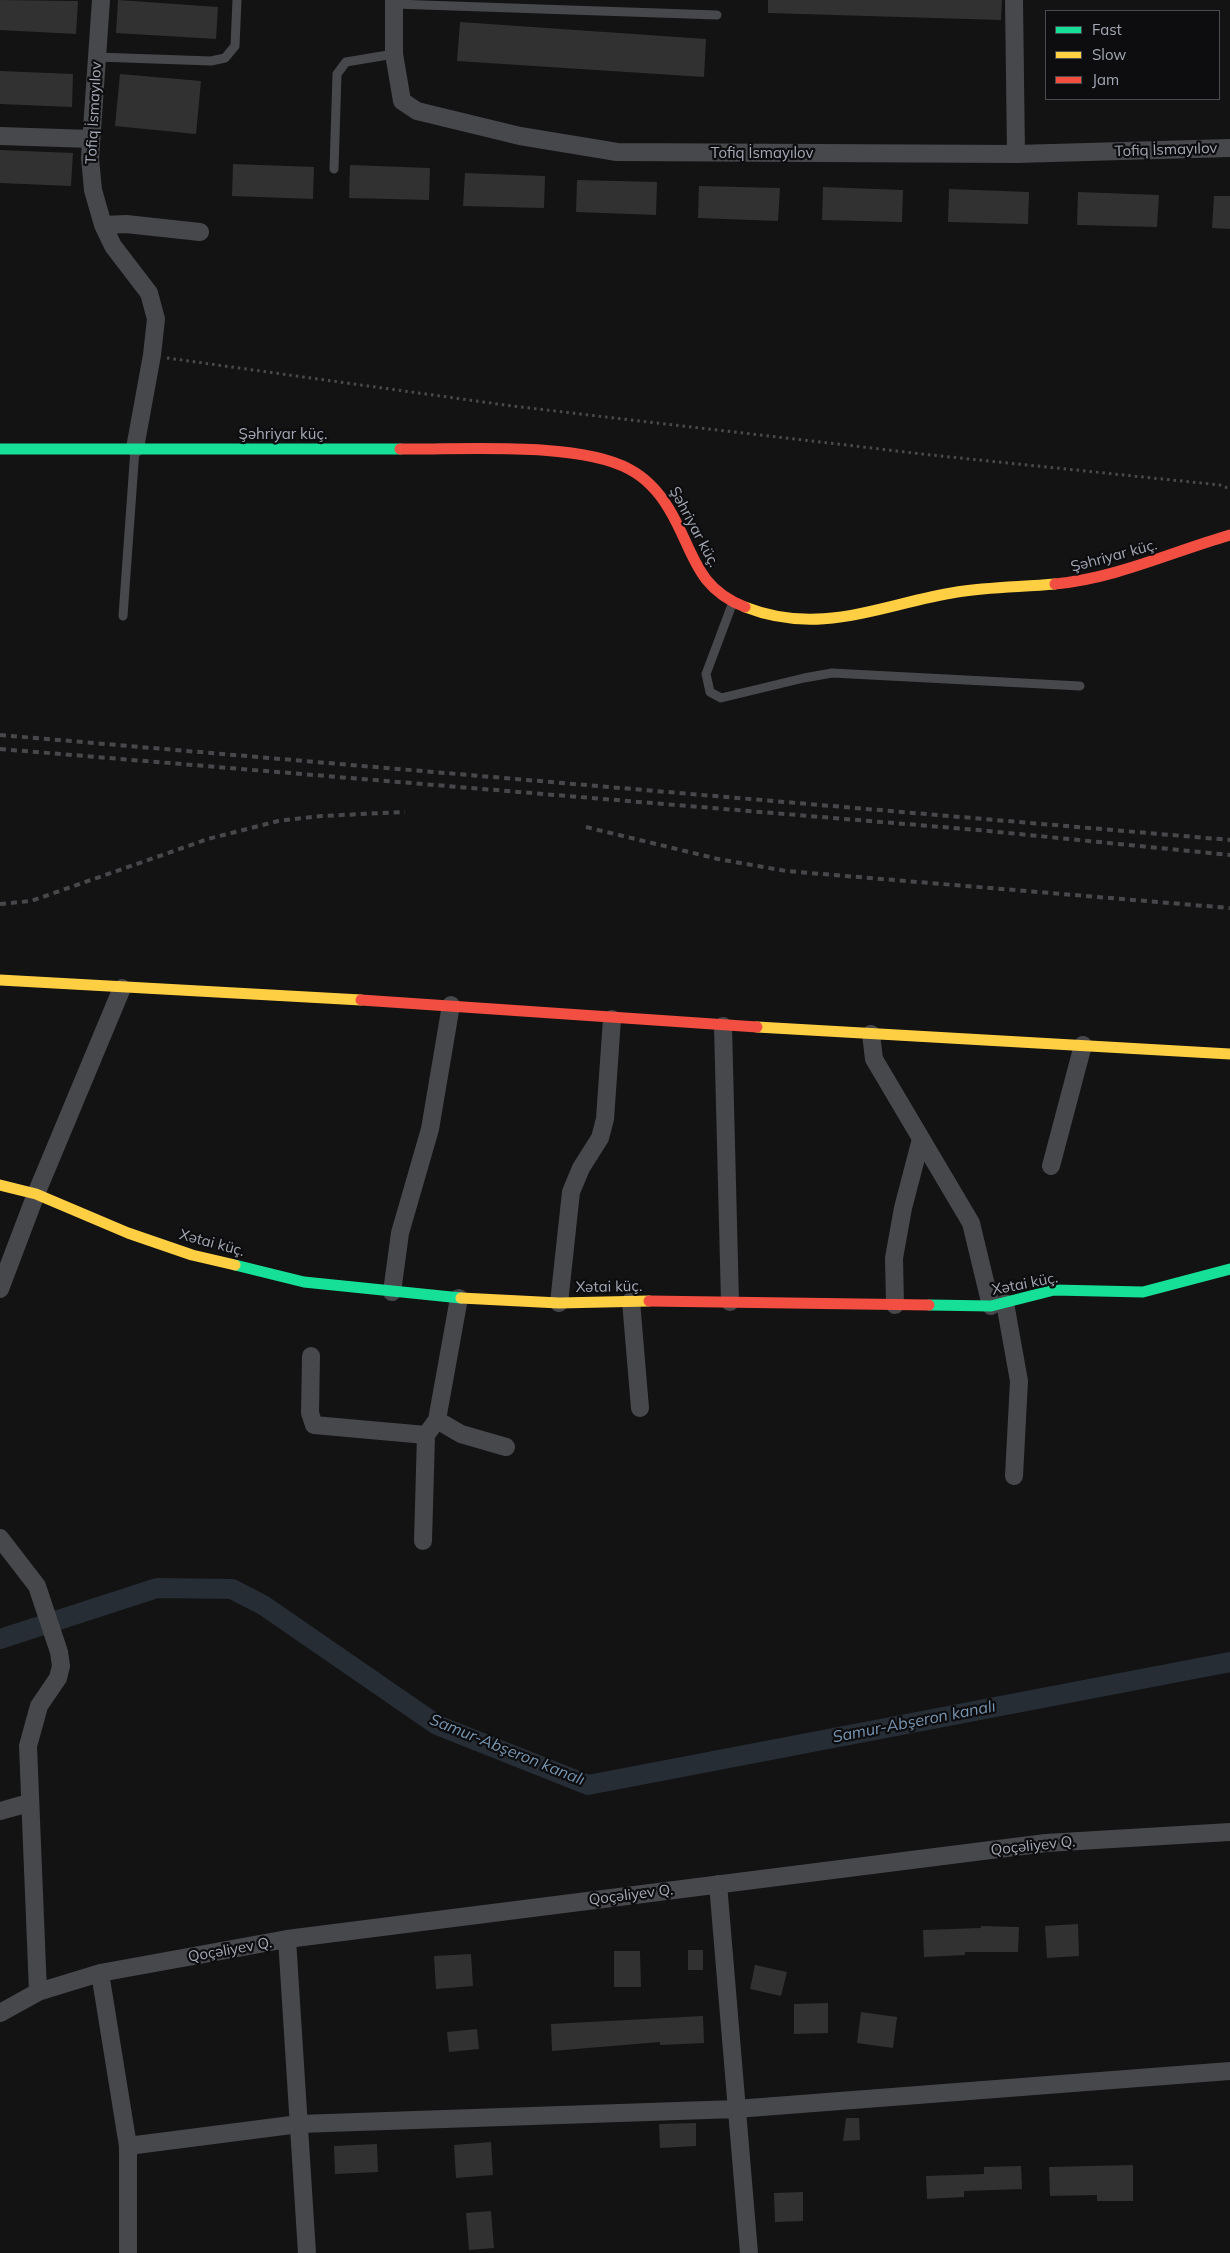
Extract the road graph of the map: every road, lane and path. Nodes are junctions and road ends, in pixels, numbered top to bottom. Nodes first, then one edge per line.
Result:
1 (101, 0) edge
2 (237, 0) edge
3 (1014, 0) edge
4 (394, 2) edge
5 (717, 15) dead end
6 (394, 54) junction
7 (97, 58) junction
8 (0, 136) edge
9 (92, 139) junction
10 (1230, 148) edge
11 (1016, 154) junction
12 (334, 168) dead end
13 (103, 225) junction
14 (200, 232) dead end
15 (152, 356) junction
16 (135, 448) junction
17 (0, 449) edge
18 (1230, 489) edge
19 (1230, 536) edge
20 (733, 602) junction
21 (123, 616) dead end
22 (1080, 686) dead end
23 (0, 980) edge
24 (122, 988) junction
25 (451, 1005) junction
26 (612, 1019) junction
27 (723, 1026) junction
28 (871, 1034) junction
29 (1083, 1044) junction
30 (1230, 1054) edge
31 (921, 1139) junction
32 (1051, 1166) dead end
33 (0, 1185) edge
34 (36, 1194) junction
35 (1230, 1270) edge
36 (0, 1289) edge
37 (392, 1292) junction
38 (459, 1298) junction
39 (631, 1301) junction
40 (730, 1302) junction
41 (559, 1303) junction
42 (895, 1305) junction
43 (998, 1305) junction
44 (311, 1356) dead end
45 (640, 1408) dead end
46 (437, 1420) junction
47 (426, 1435) junction
48 (506, 1447) dead end
49 (1014, 1476) dead end
50 (0, 1538) edge
51 (422, 1541) dead end
52 (29, 1803) junction
53 (0, 1810) edge
54 (1230, 1832) edge
55 (718, 1884) junction
56 (287, 1939) junction
57 (100, 1973) junction
58 (38, 1992) junction
59 (0, 2013) edge
60 (1230, 2071) edge
61 (736, 2108) junction
62 (299, 2124) junction
63 (128, 2146) junction
64 (128, 2253) edge
65 (307, 2253) edge
66 (749, 2253) edge

1 - 7 street, Tofiq İsmayılov
2 - 7 lane
3 - 11 street
4 - 5 lane
4 - 6 street, Tofiq İsmayılov
6 - 11 street, Tofiq İsmayılov
6 - 12 lane
7 - 9 street, Tofiq İsmayılov
8 - 9 street
9 - 13 street, Tofiq İsmayılov
10 - 11 street, Tofiq İsmayılov
13 - 14 street
13 - 15 street, Tofiq İsmayılov
15 - 16 street, Tofiq İsmayılov
15 - 18 path
16 - 17 street, Şəhriyar küç.
16 - 20 street, Şəhriyar küç.
16 - 21 lane
19 - 20 street, Şəhriyar küç.
20 - 22 lane
23 - 24 street
24 - 25 street
24 - 34 street
25 - 26 street
25 - 37 street
26 - 27 street
26 - 41 street
27 - 28 street
27 - 40 street
28 - 29 street
28 - 31 street
29 - 30 street
29 - 32 street
31 - 42 street
31 - 43 street
33 - 34 street, Xətai küç.
34 - 36 street
34 - 37 street, Xətai küç.
35 - 43 street, Xətai küç.
37 - 38 street, Xətai küç.
38 - 41 street, Xətai küç.
38 - 46 street
39 - 40 street, Xətai küç.
39 - 41 street, Xətai küç.
39 - 45 street
40 - 42 street, Xətai küç.
42 - 43 street, Xətai küç.
43 - 49 street
44 - 47 street
46 - 47 street
46 - 48 street
47 - 51 street
50 - 52 street
52 - 53 street
52 - 58 street
54 - 55 street, Qoçəliyev Q.
55 - 56 street, Qoçəliyev Q.
55 - 61 street
56 - 57 street, Qoçəliyev Q.
56 - 62 street
57 - 58 street, Qoçəliyev Q.
57 - 63 street
58 - 59 street, Qoçəliyev Q.
60 - 61 street
61 - 62 street
61 - 66 street
62 - 63 street
62 - 65 street
63 - 64 street

